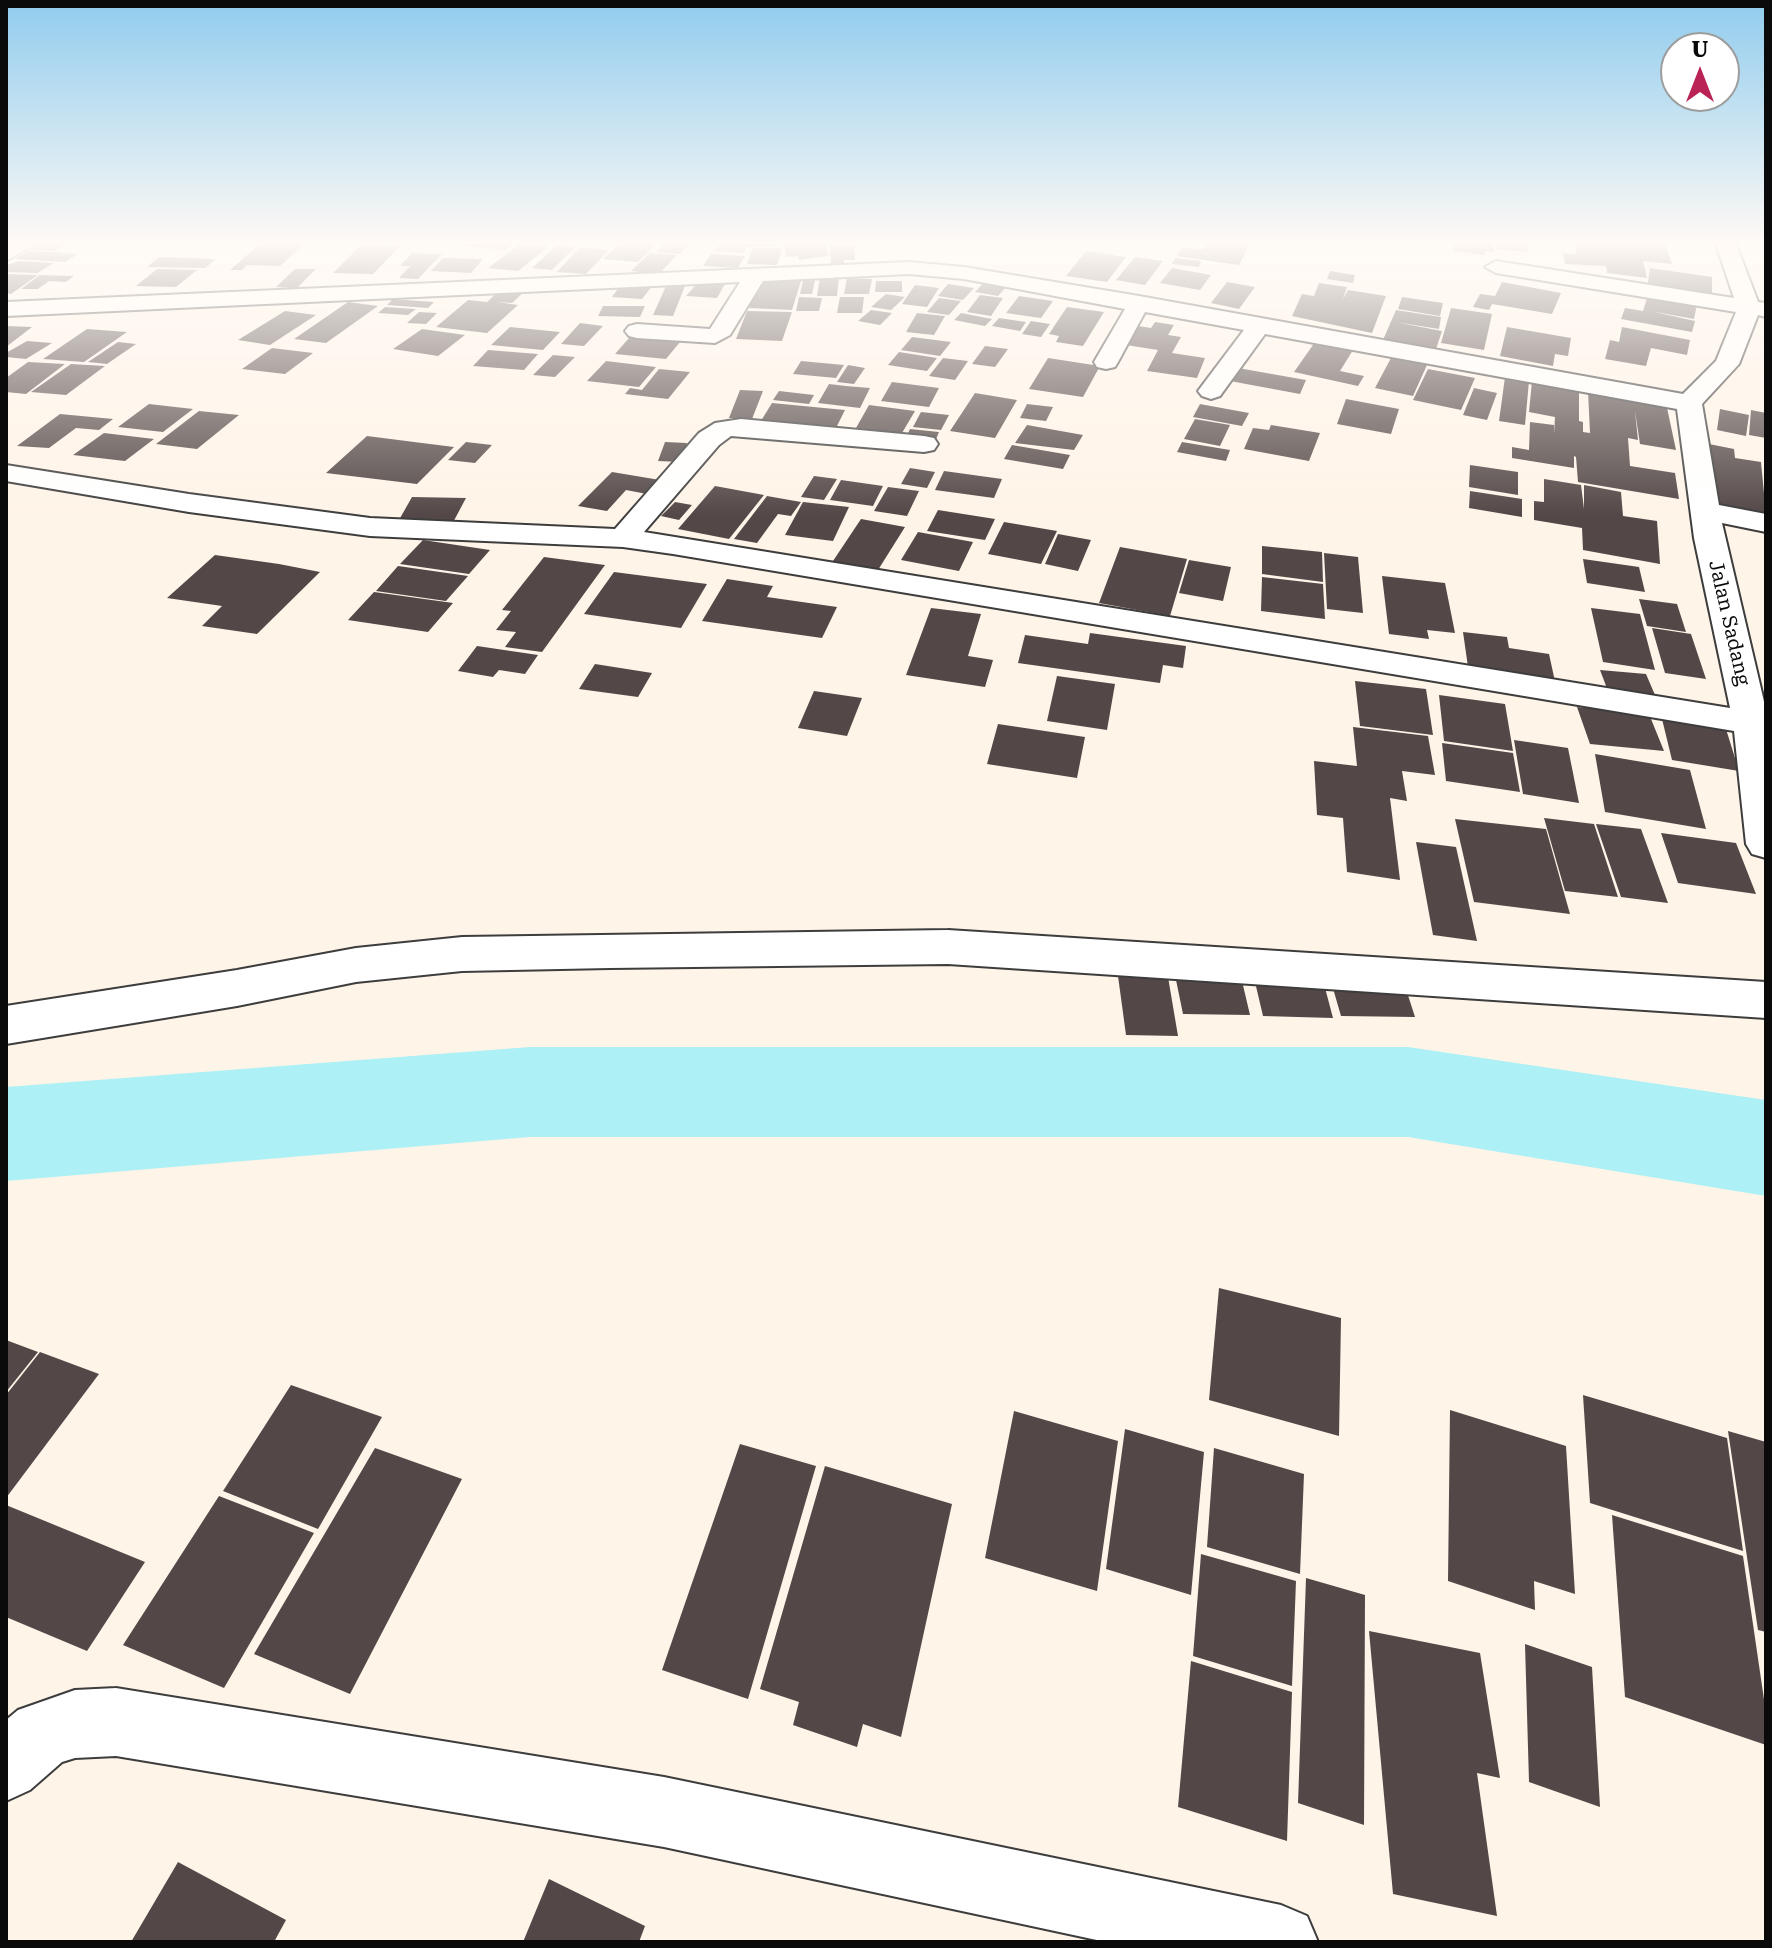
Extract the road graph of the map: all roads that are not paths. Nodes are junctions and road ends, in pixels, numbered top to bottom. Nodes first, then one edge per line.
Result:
1 (1121, 335) edge
2 (1252, 335) edge
3 (1303, 335) edge
4 (1743, 335) edge
5 (1106, 362) dead end
6 (1211, 391) dead end
7 (1689, 403) junction
8 (924, 444) dead end
9 (6, 473) edge
10 (1705, 511) junction
11 (1766, 523) edge
12 (623, 538) junction
13 (1758, 723) edge
14 (1766, 844) edge
15 (1766, 1000) edge
16 (6, 1025) edge
17 (6, 1766) edge
18 (1281, 1942) edge

1 - 5 street
2 - 6 street
3 - 7 street
4 - 7 street
7 - 10 street, Jalan Sadang
8 - 12 street
9 - 12 street
10 - 11 street
10 - 13 street, Jalan Sadang
12 - 13 street
13 - 14 street, Jalan Sadang
15 - 16 street
17 - 18 street

